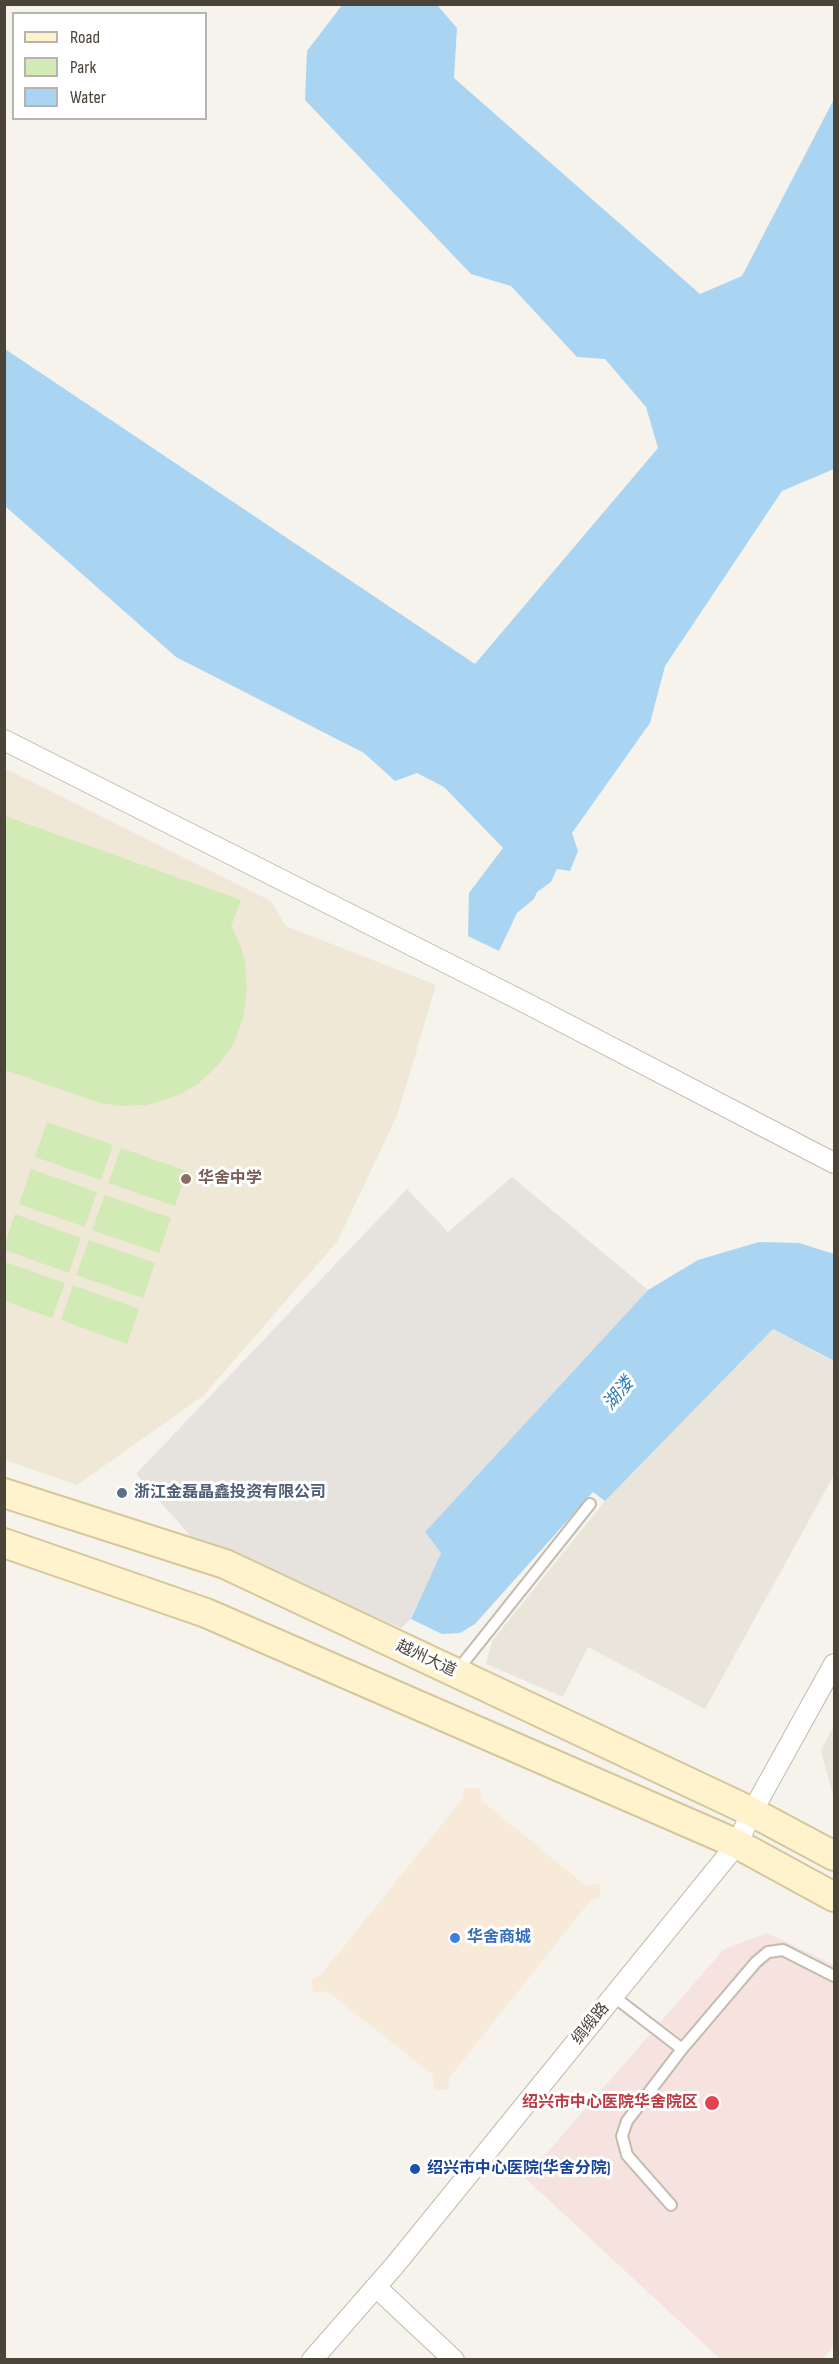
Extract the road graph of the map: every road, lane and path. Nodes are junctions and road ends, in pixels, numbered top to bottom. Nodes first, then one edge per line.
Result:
1 (4, 740) edge
2 (834, 1163) edge
3 (4, 1493) edge
4 (590, 1504) dead end
5 (4, 1543) edge
6 (834, 1664) edge
7 (456, 1673) junction
8 (752, 1812) junction
9 (736, 1844) junction
10 (834, 1856) edge
11 (834, 1898) edge
12 (834, 1976) edge
13 (613, 1996) junction
14 (682, 2049) junction
15 (671, 2205) dead end
16 (376, 2287) junction
17 (312, 2360) edge
18 (454, 2360) edge

1 - 2 street
3 - 7 main road, 越州大道
4 - 7 lane
5 - 9 main road
6 - 8 street, 绸缎路
7 - 8 main road, 越州大道
8 - 9 street, 绸缎路
8 - 10 main road, 越州大道
9 - 11 main road
9 - 13 street, 绸缎路
12 - 14 lane
13 - 14 lane
13 - 16 street, 绸缎路
14 - 15 lane
16 - 17 street, 绸缎路
16 - 18 street

